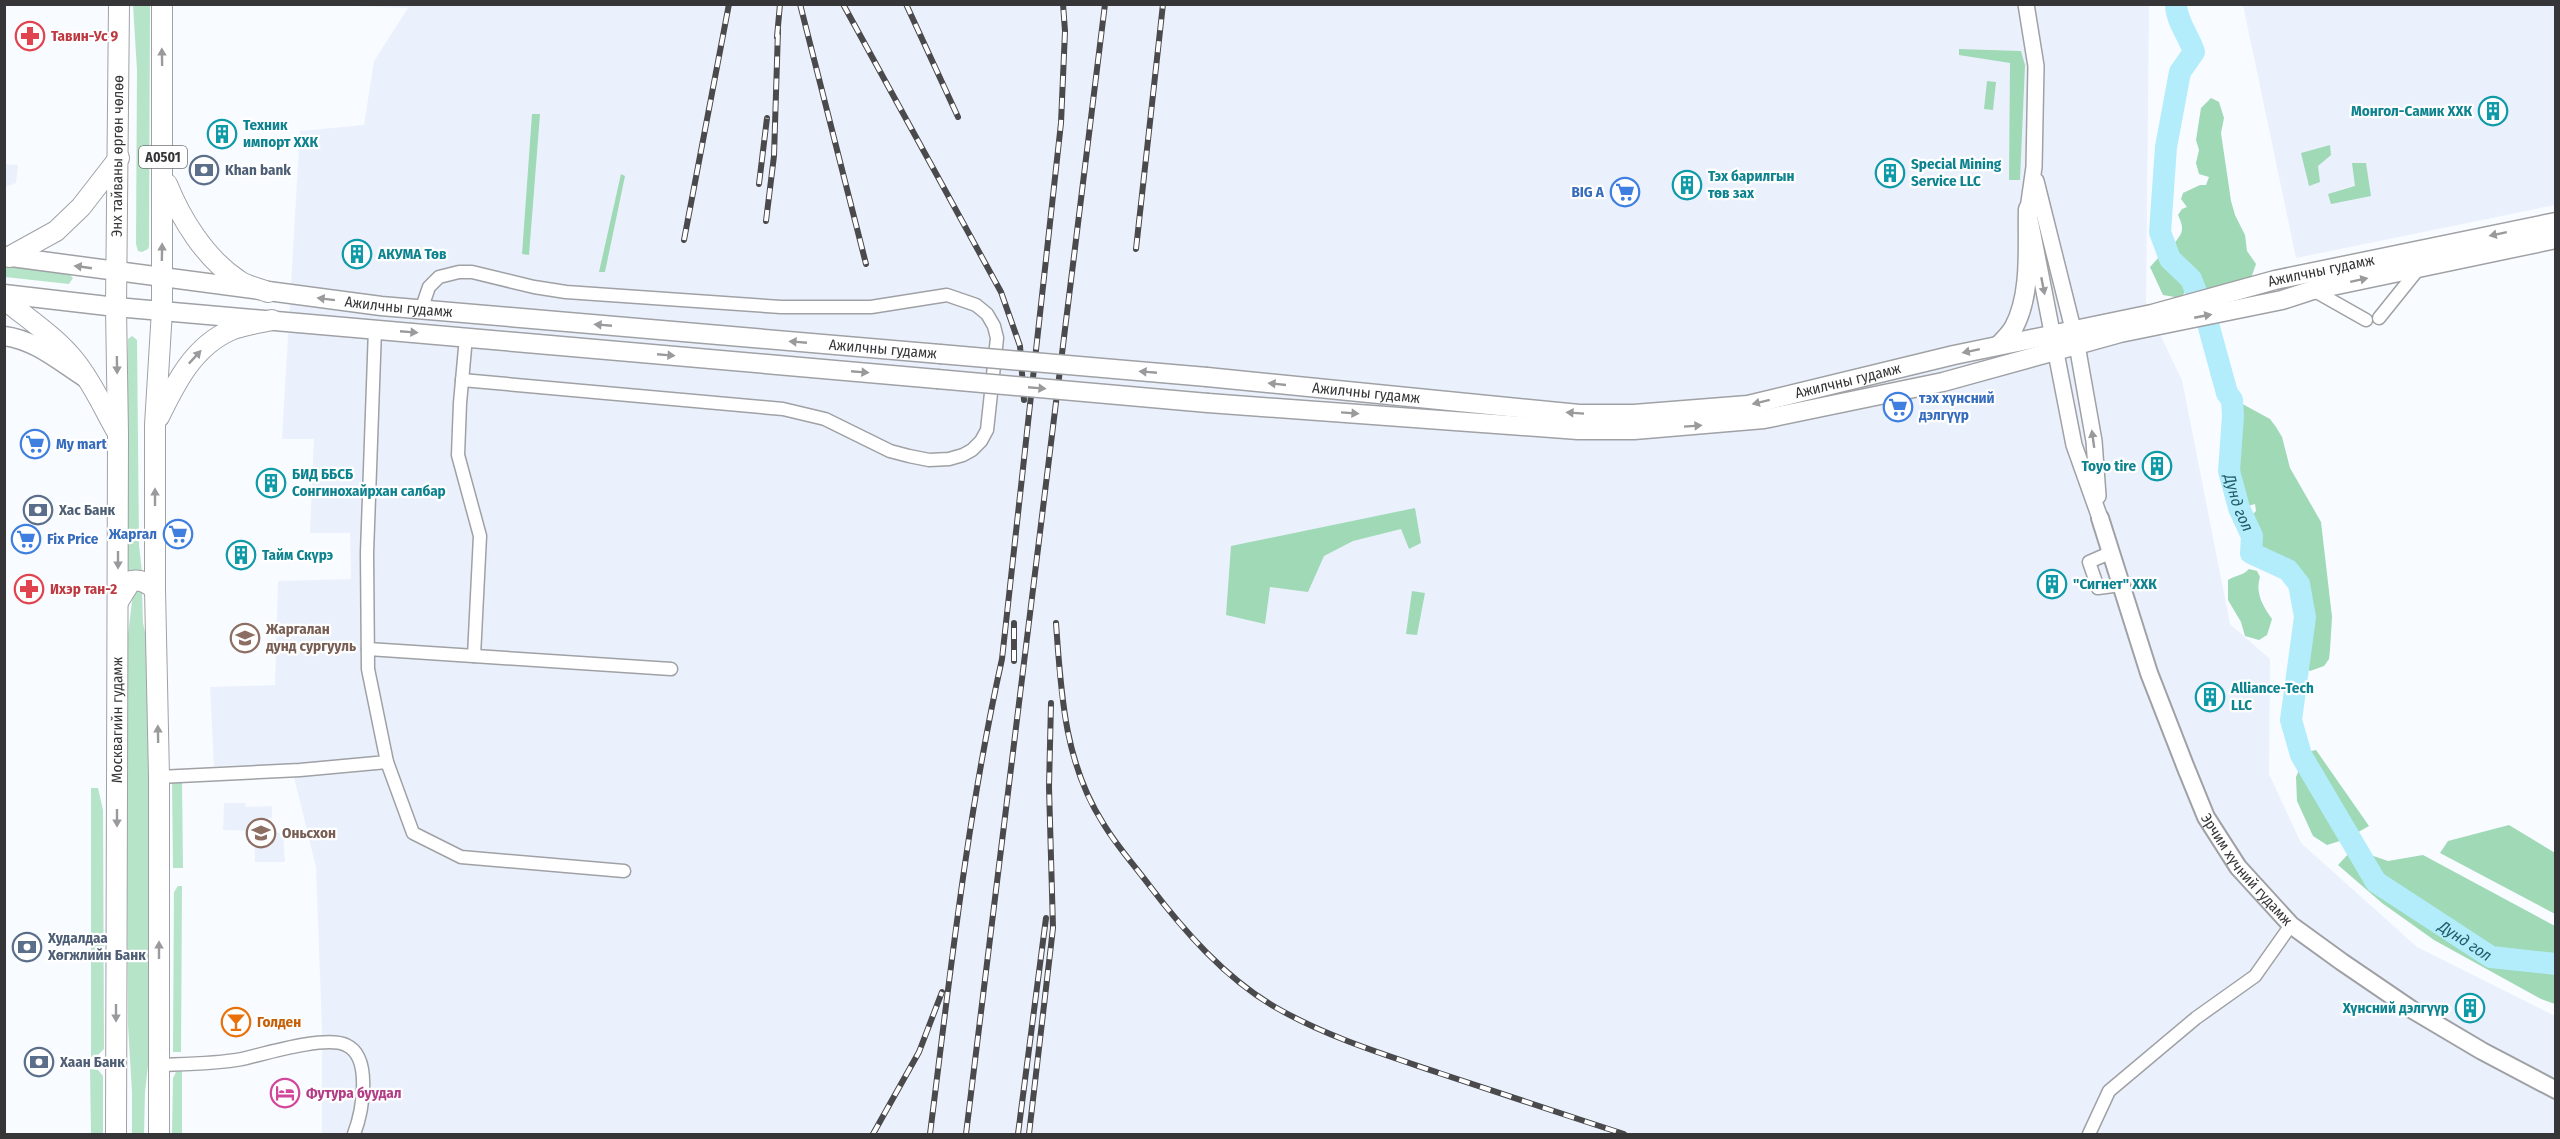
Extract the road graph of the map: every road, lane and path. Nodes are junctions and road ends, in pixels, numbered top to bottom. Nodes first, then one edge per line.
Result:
1 (119, 4) edge
2 (162, 4) edge
3 (2026, 4) edge
4 (119, 158) junction
5 (2034, 167) junction
6 (163, 175) junction
7 (2028, 209) junction
8 (2556, 222) edge
9 (2556, 239) edge
10 (7, 257) edge
11 (2420, 267) junction
12 (118, 272) junction
13 (162, 277) junction
14 (2313, 290) junction
15 (268, 292) junction
16 (4, 294) edge
17 (4, 299) edge
18 (116, 307) junction
19 (162, 310) junction
20 (421, 310) junction
21 (2379, 318) dead end
22 (272, 320) junction
23 (2366, 320) dead end
24 (2149, 321) junction
25 (375, 329) junction
26 (4, 336) edge
27 (466, 337) junction
28 (2075, 337) junction
29 (2054, 342) junction
30 (1999, 345) junction
31 (89, 380) junction
32 (462, 380) junction
33 (1634, 422) junction
34 (155, 425) junction
35 (118, 435) junction
36 (2100, 518) junction
37 (2112, 552) junction
38 (2121, 585) junction
39 (155, 589) junction
40 (117, 602) junction
41 (369, 650) junction
42 (474, 656) junction
43 (671, 669) dead end
44 (387, 762) junction
45 (159, 777) junction
46 (624, 871) dead end
47 (2291, 925) junction
48 (159, 1065) junction
49 (2556, 1090) edge
50 (116, 1134) edge
51 (159, 1134) edge
52 (354, 1134) edge
53 (2089, 1134) edge

1 - 4 highway, Энх тайваны өргөн чөлөө / A0501
6 -> 2 highway, A0501
3 - 5 street
4 - 10 highway
4 - 12 highway, Энх тайваны өргөн чөлөө / A0501
5 - 7 street, Эрчим хүчний гудамж
5 - 28 street, Эрчим хүчний гудамж
13 -> 6 highway, A0501
6 - 15 highway
7 -> 29 street, Эрчим хүчний гудамж
7 - 30 main road
8 -> 24 main road, Ажилчны гудамж
9 - 11 main road, Ажилчны гудамж
12 -> 10 main road, Ажилчны гудамж
14 -> 11 main road, Ажилчны гудамж
11 - 21 street
12 - 13 main road, Ажилчны гудамж
12 - 18 highway, Энх тайваны өргөн чөлөө / A0501
13 - 15 main road, Ажилчны гудамж
13 - 19 highway, A0501
14 - 23 street
24 -> 14 main road, Ажилчны гудамж
20 -> 15 main road, Ажилчны гудамж
16 - 18 main road, Ажилчны гудамж
17 - 31 highway
18 - 19 main road, Ажилчны гудамж
18 -> 35 highway, Москвагийн гудамж
19 - 22 main road, Ажилчны гудамж
19 - 34 highway
20 - 32 street
33 -> 20 main road, Ажилчны гудамж, bridge
22 - 25 main road, Ажилчны гудамж
34 -> 22 highway
24 - 28 main road, Ажилчны гудамж
25 -> 27 main road, Ажилчны гудамж
25 - 41 street
26 - 31 main road
27 - 32 street
27 -> 33 main road, Ажилчны гудамж, bridge
28 - 29 main road, Ажилчны гудамж
36 -> 28 street, Эрчим хүчний гудамж
29 - 30 main road, Ажилчны гудамж
33 -> 29 main road, Ажилчны гудамж
29 - 36 street, Эрчим хүчний гудамж
30 -> 33 main road, Ажилчны гудамж
31 - 35 highway
32 - 42 street
39 -> 34 highway
35 -> 40 highway, Москвагийн гудамж
36 - 37 main road, Эрчим хүчний гудамж
37 - 38 main road, Эрчим хүчний гудамж
37 - 38 street
38 - 47 main road, Эрчим хүчний гудамж
39 - 40 highway
45 -> 39 highway
40 -> 50 highway, Москвагийн гудамж
41 - 42 street
41 - 44 street
42 - 43 street
44 - 45 street
44 - 46 street
48 -> 45 highway
47 - 49 main road, Эрчим хүчний гудамж
47 - 53 street
48 - 51 highway
48 - 52 street

